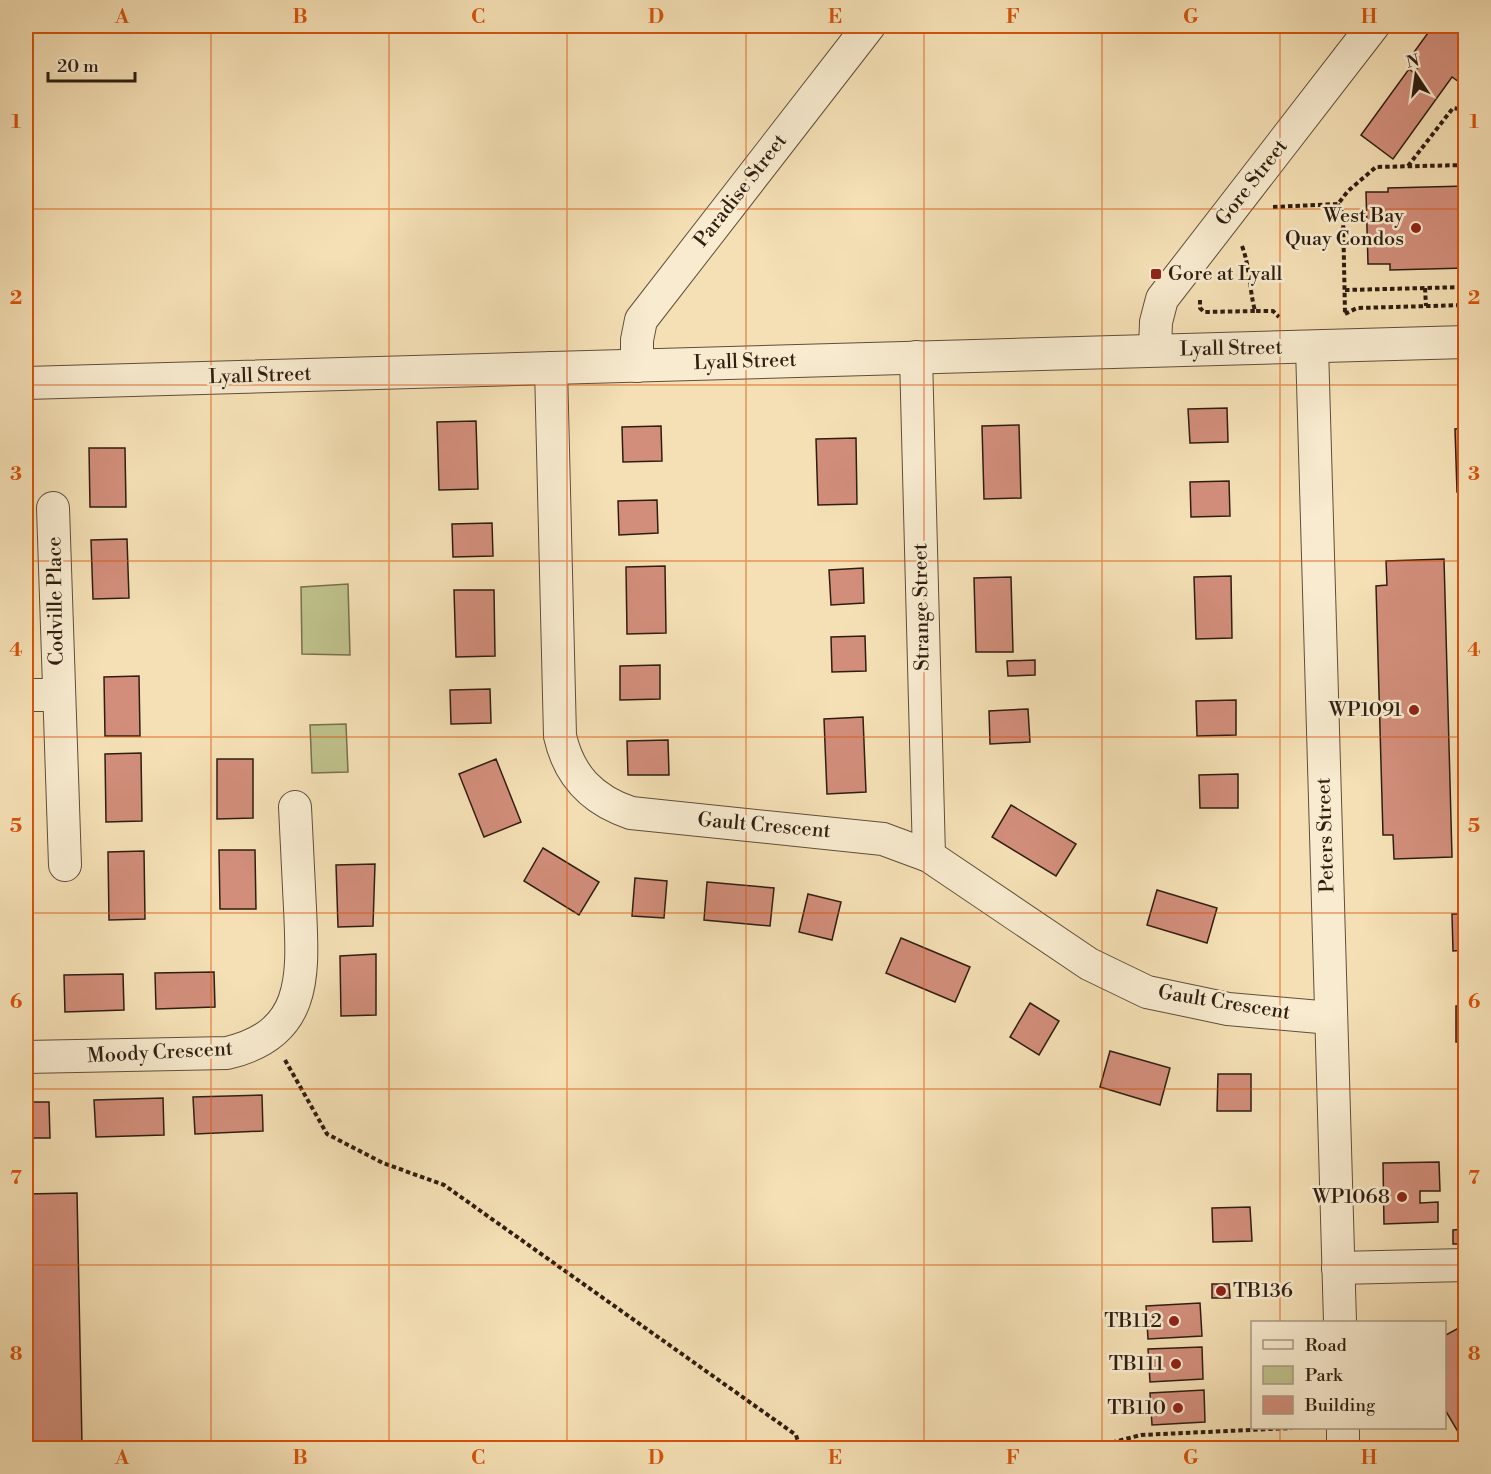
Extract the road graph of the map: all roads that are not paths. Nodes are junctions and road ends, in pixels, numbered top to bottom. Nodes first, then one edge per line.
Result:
1 (869, 26) edge
2 (1373, 26) edge
3 (1466, 342) edge
4 (1312, 347) junction
5 (1155, 350) junction
6 (916, 357) junction
7 (638, 366) junction
8 (551, 368) junction
9 (26, 383) edge
10 (53, 508) dead end
11 (26, 695) edge
12 (58, 695) junction
13 (295, 807) dead end
14 (929, 856) junction
15 (64, 865) dead end
16 (1331, 1018) junction
17 (26, 1058) edge
18 (1466, 1264) edge
19 (1338, 1268) junction
20 (1331, 1320) edge
21 (1343, 1429) edge
22 (1343, 1449) edge

1 - 7 street, Paradise Street
2 - 5 street, Gore Street
3 - 4 street, Lyall Street
4 - 5 street, Lyall Street
4 - 16 street, Peters Street
5 - 6 street, Lyall Street
6 - 7 street, Lyall Street
6 - 14 street, Strange Street
7 - 8 street, Lyall Street
8 - 9 street, Lyall Street
8 - 14 street, Gault Crescent
10 - 12 street, Codville Place
11 - 12 street, Codville Place
12 - 15 street, Codville Place
13 - 17 street, Moody Crescent
14 - 16 street, Gault Crescent
16 - 19 street, Peters Street
18 - 19 street
19 - 20 street, Peters Street
21 - 22 street

